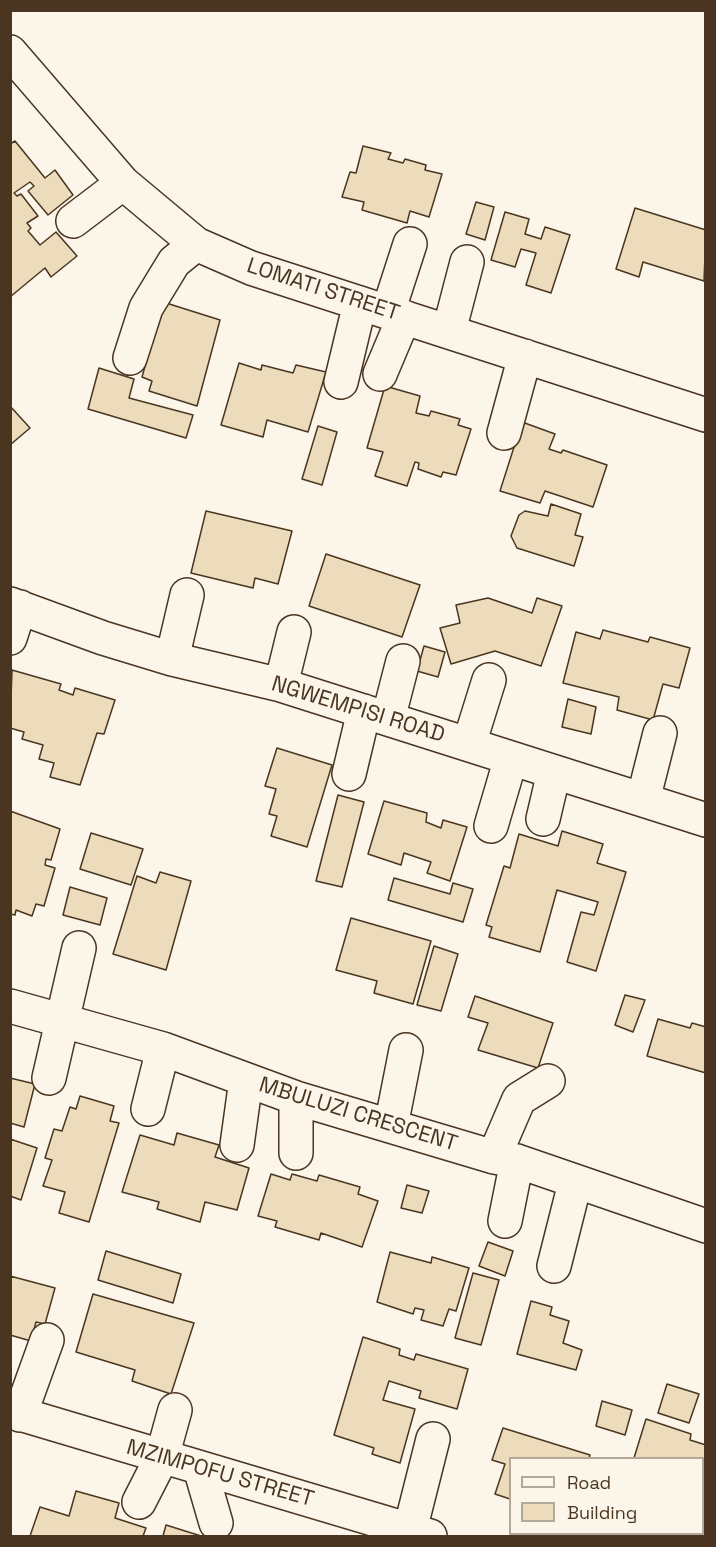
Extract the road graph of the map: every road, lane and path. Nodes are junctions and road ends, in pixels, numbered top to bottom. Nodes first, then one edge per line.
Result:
1 (10, 52) edge
2 (123, 183) junction
3 (73, 221) dead end
4 (196, 244) junction
5 (410, 244) dead end
6 (467, 262) dead end
7 (384, 310) junction
8 (449, 332) junction
9 (525, 356) junction
10 (130, 358) dead end
11 (380, 374) dead end
12 (341, 382) dead end
13 (705, 415) edge
14 (504, 433) dead end
15 (187, 595) dead end
16 (15, 606) edge
17 (294, 633) dead end
18 (10, 638) edge
19 (172, 659) junction
20 (403, 661) dead end
21 (489, 680) dead end
22 (281, 685) junction
23 (376, 715) junction
24 (660, 733) dead end
25 (468, 744) junction
26 (511, 758) junction
27 (554, 772) junction
28 (349, 774) dead end
29 (643, 800) junction
30 (543, 819) dead end
31 (705, 820) edge
32 (491, 825) dead end
33 (78, 948) dead end
34 (10, 1006) edge
35 (60, 1021) junction
36 (164, 1049) junction
37 (406, 1050) dead end
38 (49, 1078) dead end
39 (246, 1080) junction
40 (548, 1081) dead end
41 (296, 1098) junction
42 (148, 1109) dead end
43 (392, 1126) junction
44 (237, 1145) dead end
45 (296, 1153) dead end
46 (505, 1159) junction
47 (575, 1182) junction
48 (504, 1221) dead end
49 (705, 1226) edge
50 (554, 1266) dead end
51 (47, 1340) dead end
52 (175, 1410) dead end
53 (15, 1413) edge
54 (433, 1439) dead end
55 (162, 1457) junction
56 (200, 1468) junction
57 (139, 1502) dead end
58 (216, 1523) dead end
59 (341, 1524) edge
60 (420, 1533) edge

1 - 2 street, LOMATI STREET
2 - 3 street
2 - 4 street, LOMATI STREET
4 - 7 street, LOMATI STREET
4 - 10 street
5 - 7 street
6 - 8 street
7 - 8 street, LOMATI STREET
7 - 11 street
7 - 12 street
8 - 9 street, LOMATI STREET
9 - 13 street, LOMATI STREET
9 - 14 street
15 - 19 street
16 - 18 street
16 - 19 street, NGWEMPISI ROAD
17 - 22 street
19 - 22 street, NGWEMPISI ROAD
20 - 23 street
21 - 25 street
22 - 23 street, NGWEMPISI ROAD
23 - 25 street, NGWEMPISI ROAD
23 - 28 street
24 - 29 street
25 - 26 street, NGWEMPISI ROAD
26 - 27 street, NGWEMPISI ROAD
26 - 32 street
27 - 29 street, NGWEMPISI ROAD
27 - 30 street
29 - 31 street, NGWEMPISI ROAD
33 - 35 street
34 - 35 street, MBULUZI CRESCENT
35 - 36 street, MBULUZI CRESCENT
35 - 38 street
36 - 39 street, MBULUZI CRESCENT
36 - 42 street
37 - 43 street
39 - 41 street, MBULUZI CRESCENT
39 - 44 street
40 - 46 street
41 - 43 street, MBULUZI CRESCENT
41 - 45 street
43 - 46 street, MBULUZI CRESCENT
46 - 47 street, MBULUZI CRESCENT
46 - 48 street
47 - 49 street, MBULUZI CRESCENT
47 - 50 street
51 - 53 street
52 - 55 street
53 - 55 street, MZIMPOFU STREET
54 - 60 street
55 - 56 street, MZIMPOFU STREET
55 - 57 street
56 - 58 street
56 - 59 street, MZIMPOFU STREET
59 - 60 street, MZIMPOFU STREET

